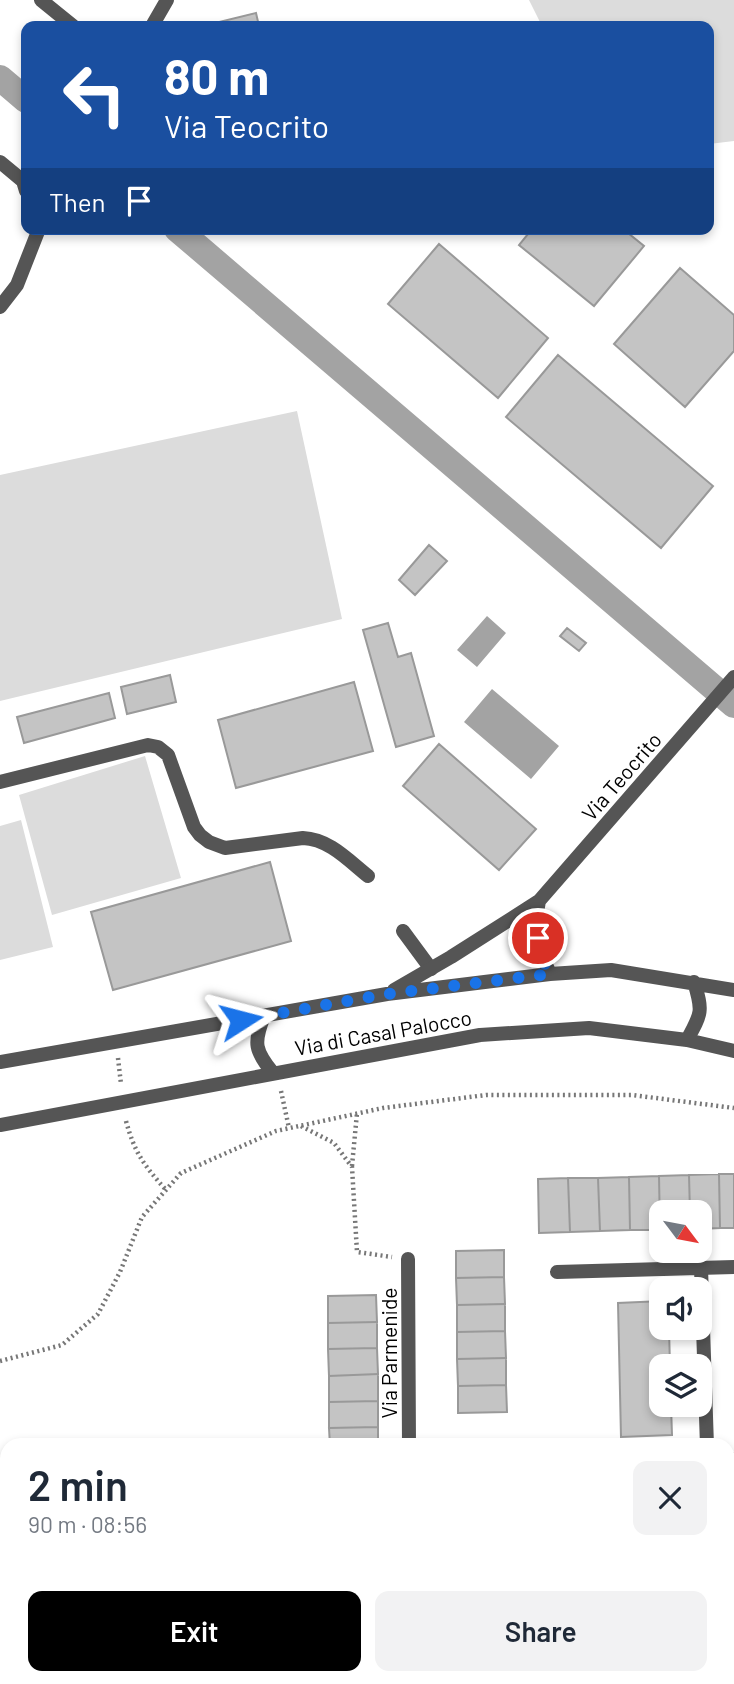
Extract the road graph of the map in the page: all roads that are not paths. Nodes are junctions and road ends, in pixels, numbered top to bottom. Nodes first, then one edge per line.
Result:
1 (41, 0) edge
2 (167, 0) edge
3 (67, 21) edge
4 (155, 21) edge
5 (0, 162) edge
6 (21, 179) edge
7 (37, 235) edge
8 (0, 307) edge
9 (734, 677) edge
10 (0, 782) edge
11 (368, 876) dead end
12 (539, 901) junction
13 (403, 931) dead end
14 (431, 969) junction
15 (550, 974) junction
16 (694, 982) junction
17 (734, 990) edge
18 (387, 994) junction
19 (264, 1016) junction
20 (687, 1040) junction
21 (734, 1051) edge
22 (0, 1062) edge
23 (273, 1073) junction
24 (0, 1125) edge
25 (408, 1259) road end
26 (734, 1267) edge
27 (701, 1268) junction
28 (557, 1272) dead end
29 (409, 1438) edge
30 (707, 1438) edge

1 - 3 street
2 - 4 street
5 - 6 street
7 - 8 street
9 - 12 street, Via Teocrito
10 - 11 street
12 - 14 street, Via Teocrito
12 - 15 street
13 - 14 street
14 - 18 street, Via Teocrito
15 - 16 street, Via di Casal Palocco
15 - 18 street, Via di Casal Palocco
16 - 17 street, Via di Casal Palocco
16 - 20 street
18 - 19 street, Via di Casal Palocco
19 - 22 street, Via di Casal Palocco
19 - 23 street
20 - 21 street, Via di Casal Palocco
20 - 23 street, Via di Casal Palocco
23 - 24 street, Via di Casal Palocco
25 - 29 street, Via Parmenide
26 - 27 street
27 - 28 street
27 - 30 street

